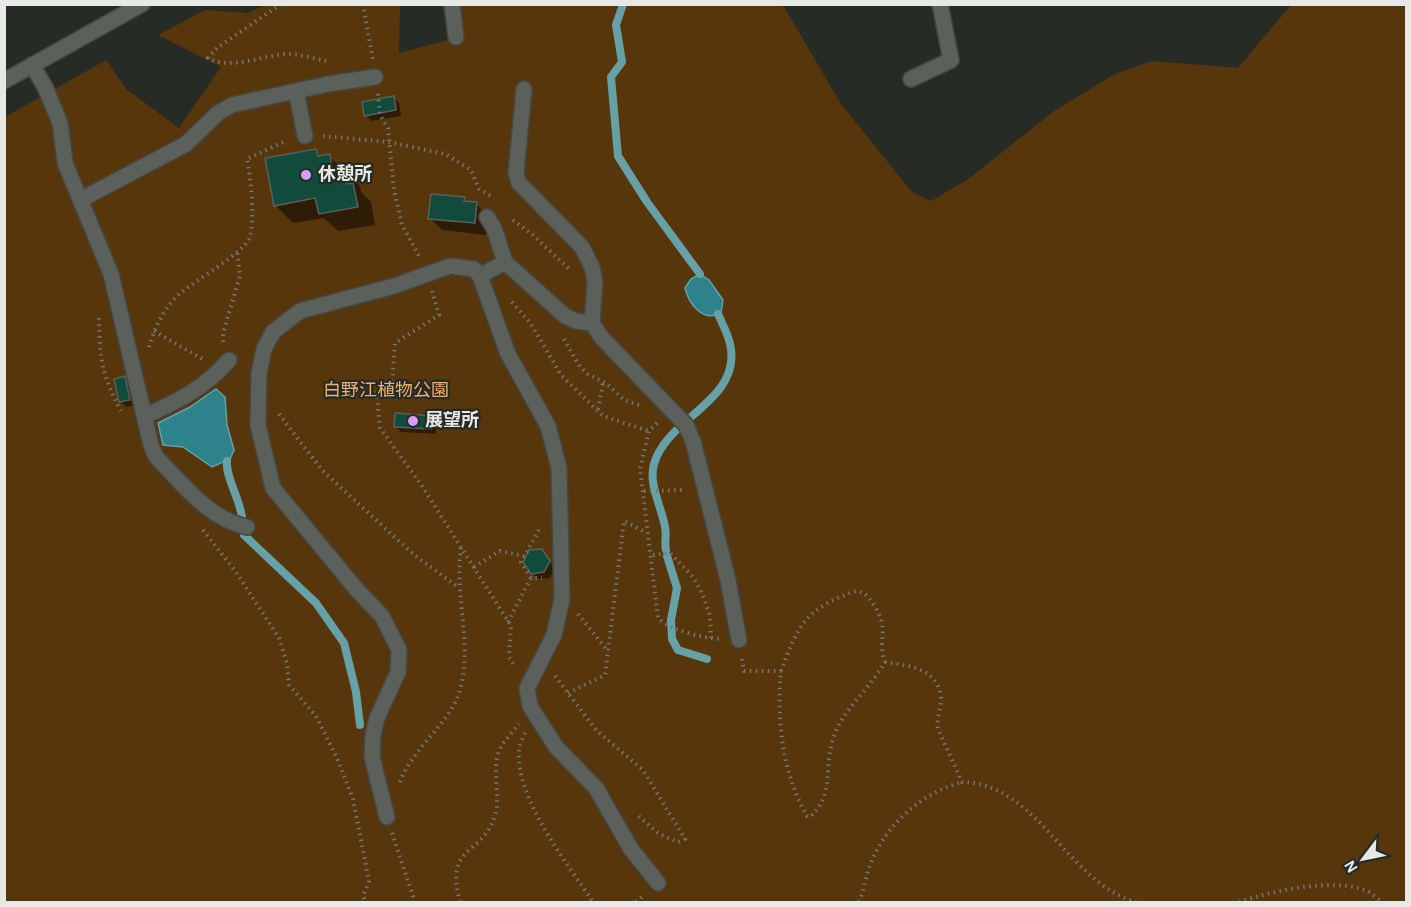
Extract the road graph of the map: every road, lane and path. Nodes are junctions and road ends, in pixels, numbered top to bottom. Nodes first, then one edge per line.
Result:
1 (142, 4) edge
2 (281, 4) edge
3 (363, 4) edge
4 (452, 4) edge
5 (940, 4) edge
6 (456, 37) dead end
7 (335, 64) dead end
8 (32, 65) junction
9 (374, 70) joint
10 (911, 79) dead end
11 (4, 81) edge
12 (524, 89) dead end
13 (296, 91) junction
14 (380, 115) dead end
15 (305, 136) junction
16 (389, 142) junction
17 (80, 200) junction
18 (487, 218) dead end
19 (237, 252) junction
20 (504, 262) junction
21 (427, 274) junction
22 (483, 282) junction
23 (592, 322) junction
24 (154, 331) junction
25 (563, 337) dead end
26 (229, 360) joint
27 (206, 361) dead end
28 (133, 365) junction
29 (603, 383) junction
30 (258, 402) junction
31 (598, 409) junction
32 (676, 415) junction
33 (145, 416) junction
34 (649, 431) junction
35 (705, 490) junction
36 (644, 491) junction
37 (247, 527) dead end
38 (646, 532) junction
39 (534, 543) dead end
40 (461, 547) junction
41 (652, 555) junction
42 (524, 556) junction
43 (474, 567) junction
44 (562, 577) junction
45 (531, 578) junction
46 (458, 587) junction
47 (562, 597) junction
48 (508, 622) junction
49 (711, 638) junction
50 (739, 640) junction
51 (607, 651) junction
52 (541, 659) junction
53 (885, 662) junction
54 (781, 671) junction
55 (527, 688) junction
56 (568, 693) junction
57 (532, 712) junction
58 (962, 782) junction
59 (631, 808) dead end
60 (387, 817) junction
61 (658, 883) dead end
62 (415, 903) edge
63 (460, 903) edge
64 (593, 903) edge
65 (860, 903) edge
66 (1136, 903) edge
67 (1239, 903) edge
68 (1382, 903) edge

1 - 8 street
2 - 7 path
3 - 9 path
4 - 6 street
5 - 10 street
8 - 11 street
8 - 17 street
9 - 13 street
12 - 23 street
13 - 15 street
13 - 17 street
14 - 16 path
15 - 16 path
15 - 19 path
16 - 21 path
17 - 28 street
18 - 20 street
19 - 24 path
19 - 26 path
20 - 22 street
20 - 23 street
21 - 22 street
21 - 30 street
21 - 40 path
22 - 31 path
22 - 44 street
23 - 32 street
24 - 27 path
24 - 28 path
25 - 29 path
26 - 33 street
28 - 33 street
29 - 31 path
29 - 32 path
30 - 46 path
30 - 60 street
31 - 34 path
32 - 34 path
32 - 35 street
33 - 37 street
34 - 36 path
35 - 36 path
35 - 50 street
36 - 38 path
38 - 41 path
38 - 51 path
39 - 42 path
40 - 43 path
40 - 46 path
41 - 49 path
41 - 49 path
42 - 43 path
42 - 45 path
43 - 48 path
44 - 45 path
44 - 47 street
45 - 48 path
46 - 60 path
47 - 51 path
47 - 52 street
48 - 55 path
49 - 50 path
50 - 54 path
51 - 56 path
52 - 55 street
52 - 56 path
53 - 54 path
53 - 54 path
53 - 58 path
55 - 57 street
56 - 59 path
57 - 61 street
57 - 63 path
57 - 64 path
58 - 65 path
58 - 66 path
60 - 62 path
67 - 68 path

